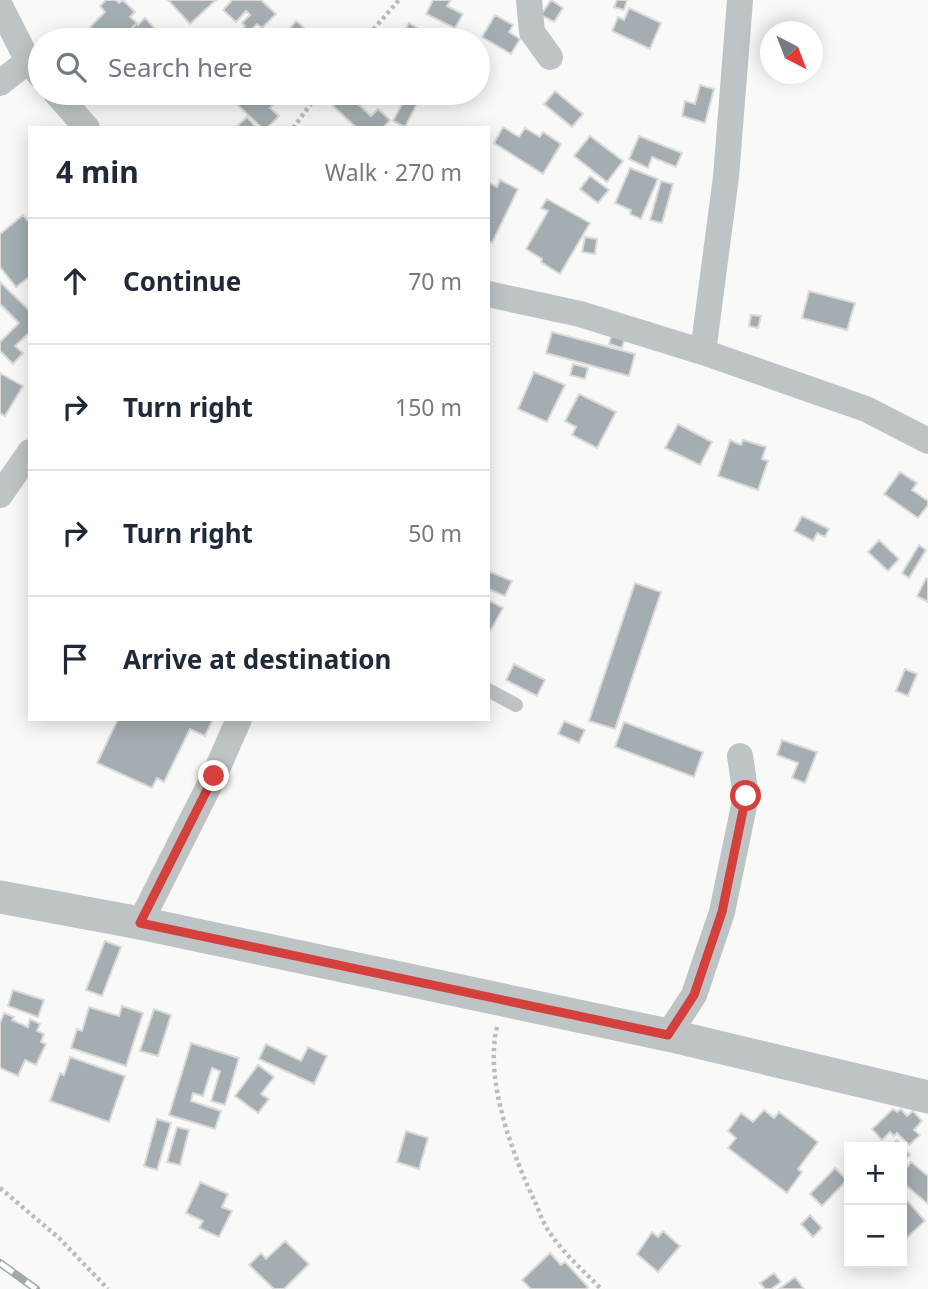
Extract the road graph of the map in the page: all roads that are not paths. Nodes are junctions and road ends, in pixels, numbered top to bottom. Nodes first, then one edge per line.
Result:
1 (8, 0) edge
2 (529, 0) edge
3 (740, 0) edge
4 (0, 6) edge
5 (28, 57) edge
6 (550, 57) dead end
7 (28, 71) edge
8 (0, 83) edge
9 (67, 105) edge
10 (85, 126) edge
11 (490, 294) edge
12 (703, 352) junction
13 (928, 441) edge
14 (28, 455) edge
15 (0, 495) edge
16 (490, 691) edge
17 (516, 705) dead end
18 (238, 721) edge
19 (740, 757) dead end
20 (0, 897) edge
21 (140, 923) junction
22 (668, 1035) junction
23 (928, 1097) edge

1 - 4 street
2 - 6 street
3 - 12 street
4 - 5 street
7 - 8 street
9 - 10 street
11 - 12 street
12 - 13 street
14 - 15 street
16 - 17 lane
18 - 21 street
19 - 22 street
20 - 21 street
21 - 22 street
22 - 23 street

